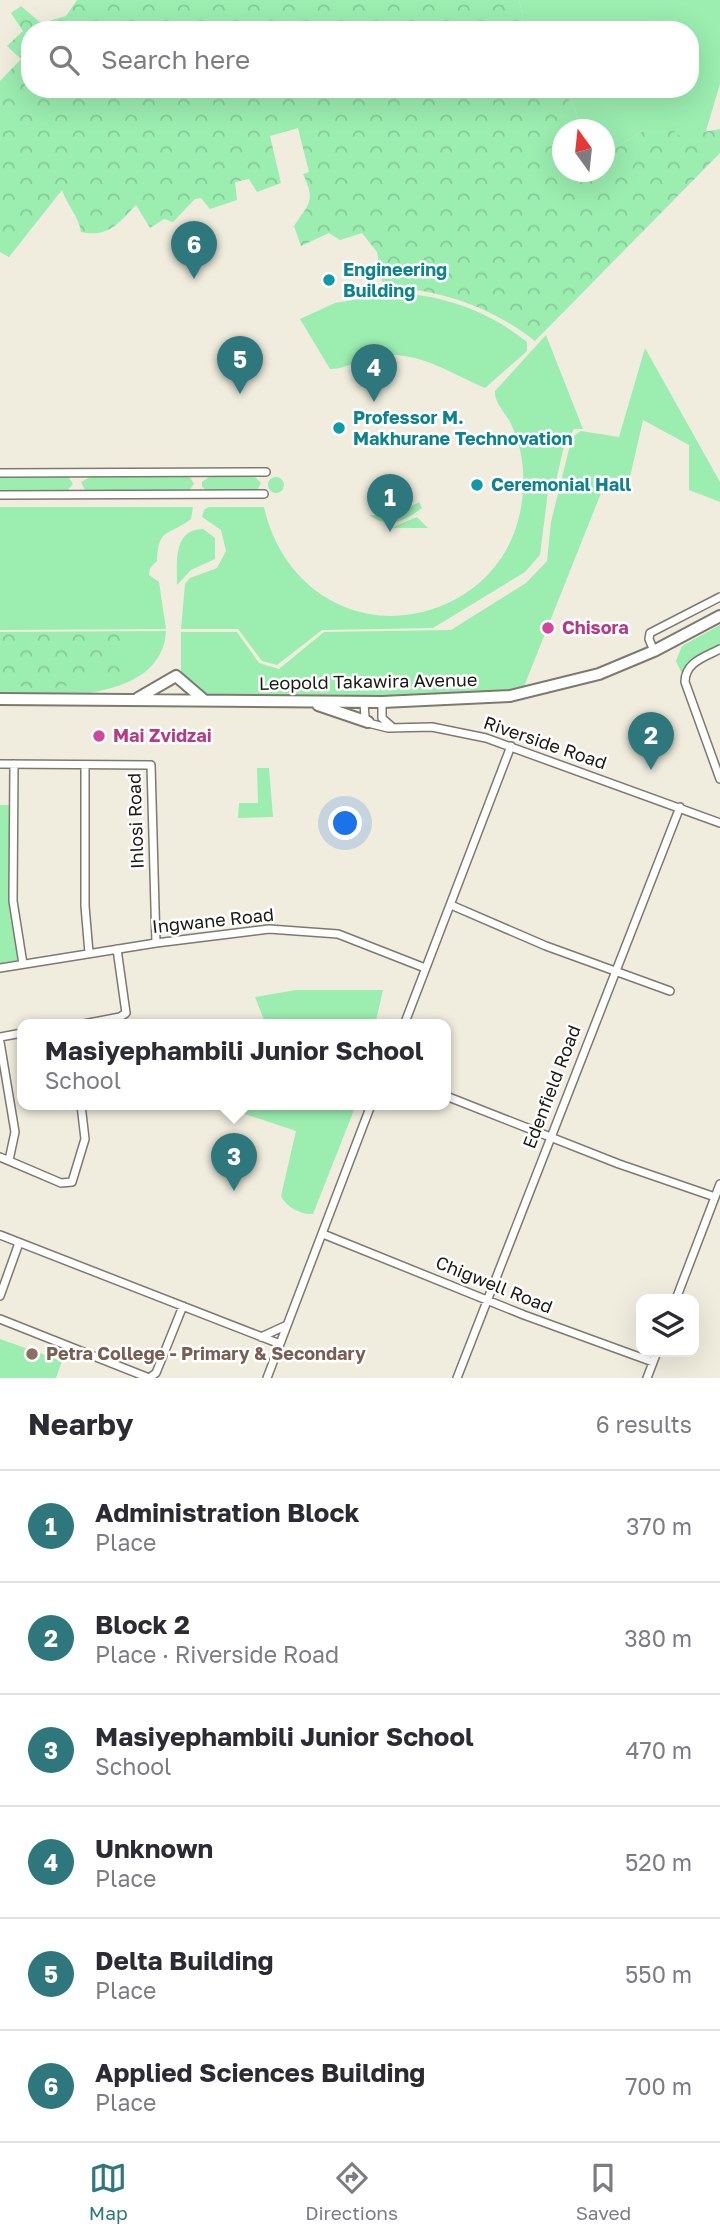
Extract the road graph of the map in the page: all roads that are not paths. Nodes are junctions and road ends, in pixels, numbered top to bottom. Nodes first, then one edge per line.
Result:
1 (266, 472) dead end
2 (0, 473) edge
3 (264, 494) dead end
4 (0, 495) edge
5 (720, 597) edge
6 (720, 615) edge
7 (720, 649) edge
8 (654, 651) junction
9 (0, 699) edge
10 (204, 700) junction
11 (134, 701) junction
12 (311, 702) junction
13 (364, 702) junction
14 (382, 702) junction
15 (368, 722) junction
16 (395, 729) junction
17 (511, 746) junction
18 (0, 764) edge
19 (14, 764) junction
20 (85, 765) junction
21 (720, 779) edge
22 (680, 807) junction
23 (720, 823) edge
24 (452, 905) junction
25 (156, 943) junction
26 (117, 949) junction
27 (89, 953) junction
28 (23, 964) junction
29 (0, 968) edge
30 (425, 968) junction
31 (615, 970) junction
32 (670, 991) dead end
33 (110, 1019) edge
34 (406, 1019) edge
35 (17, 1034) edge
36 (0, 1039) edge
37 (451, 1098) edge
38 (82, 1110) edge
39 (369, 1110) edge
40 (550, 1136) junction
41 (0, 1157) edge
42 (9, 1160) junction
43 (720, 1184) edge
44 (715, 1197) junction
45 (323, 1234) junction
46 (0, 1235) edge
47 (19, 1242) junction
48 (678, 1294) edge
49 (0, 1296) edge
50 (487, 1299) junction
51 (183, 1306) junction
52 (0, 1320) edge
53 (287, 1325) junction
54 (261, 1337) junction
55 (280, 1344) junction
56 (655, 1357) edge
57 (653, 1362) junction
58 (267, 1378) edge
59 (457, 1378) edge
60 (647, 1378) edge

1 - 2 street
3 - 4 street
5 - 8 street
6 - 8 highway, Leopold Takawira Avenue
7 - 21 street
8 - 14 highway, Leopold Takawira Avenue
9 - 11 highway, Leopold Takawira Avenue
10 - 11 highway, Leopold Takawira Avenue
10 - 11 highway
10 - 12 highway, Leopold Takawira Avenue
12 - 13 highway, Leopold Takawira Avenue
12 - 15 highway
13 - 14 highway, Leopold Takawira Avenue
13 - 15 street
14 - 16 street
15 - 16 street, Riverside Road
16 - 17 street, Riverside Road
17 - 22 street, Riverside Road
17 - 24 street
18 - 19 street, Ihlosi Road
19 - 20 street, Ihlosi Road
19 - 28 street
20 - 25 street, Ihlosi Road
20 - 27 street
22 - 23 street, Riverside Road
22 - 31 street, Edenfield Road
24 - 30 street
24 - 31 street
25 - 26 street, Ingwane Road
25 - 30 street, Ingwane Road
26 - 27 street, Ingwane Road
26 - 33 street
27 - 28 street, Ingwane Road
28 - 29 street, Ingwane Road
30 - 34 street
31 - 32 street
31 - 40 street, Edenfield Road
35 - 36 street
36 - 42 street
37 - 40 street
38 - 42 street
39 - 45 street
40 - 44 street
40 - 50 street, Edenfield Road
41 - 42 street
43 - 44 street
44 - 48 street
45 - 50 street, Chigwell Road
45 - 53 street
46 - 47 street
47 - 49 street
47 - 51 street
50 - 57 street, Chigwell Road
50 - 59 street, Edenfield Road
51 - 52 street
51 - 54 street
53 - 54 street
53 - 55 street
54 - 55 street
55 - 58 street
56 - 57 street
57 - 60 street

